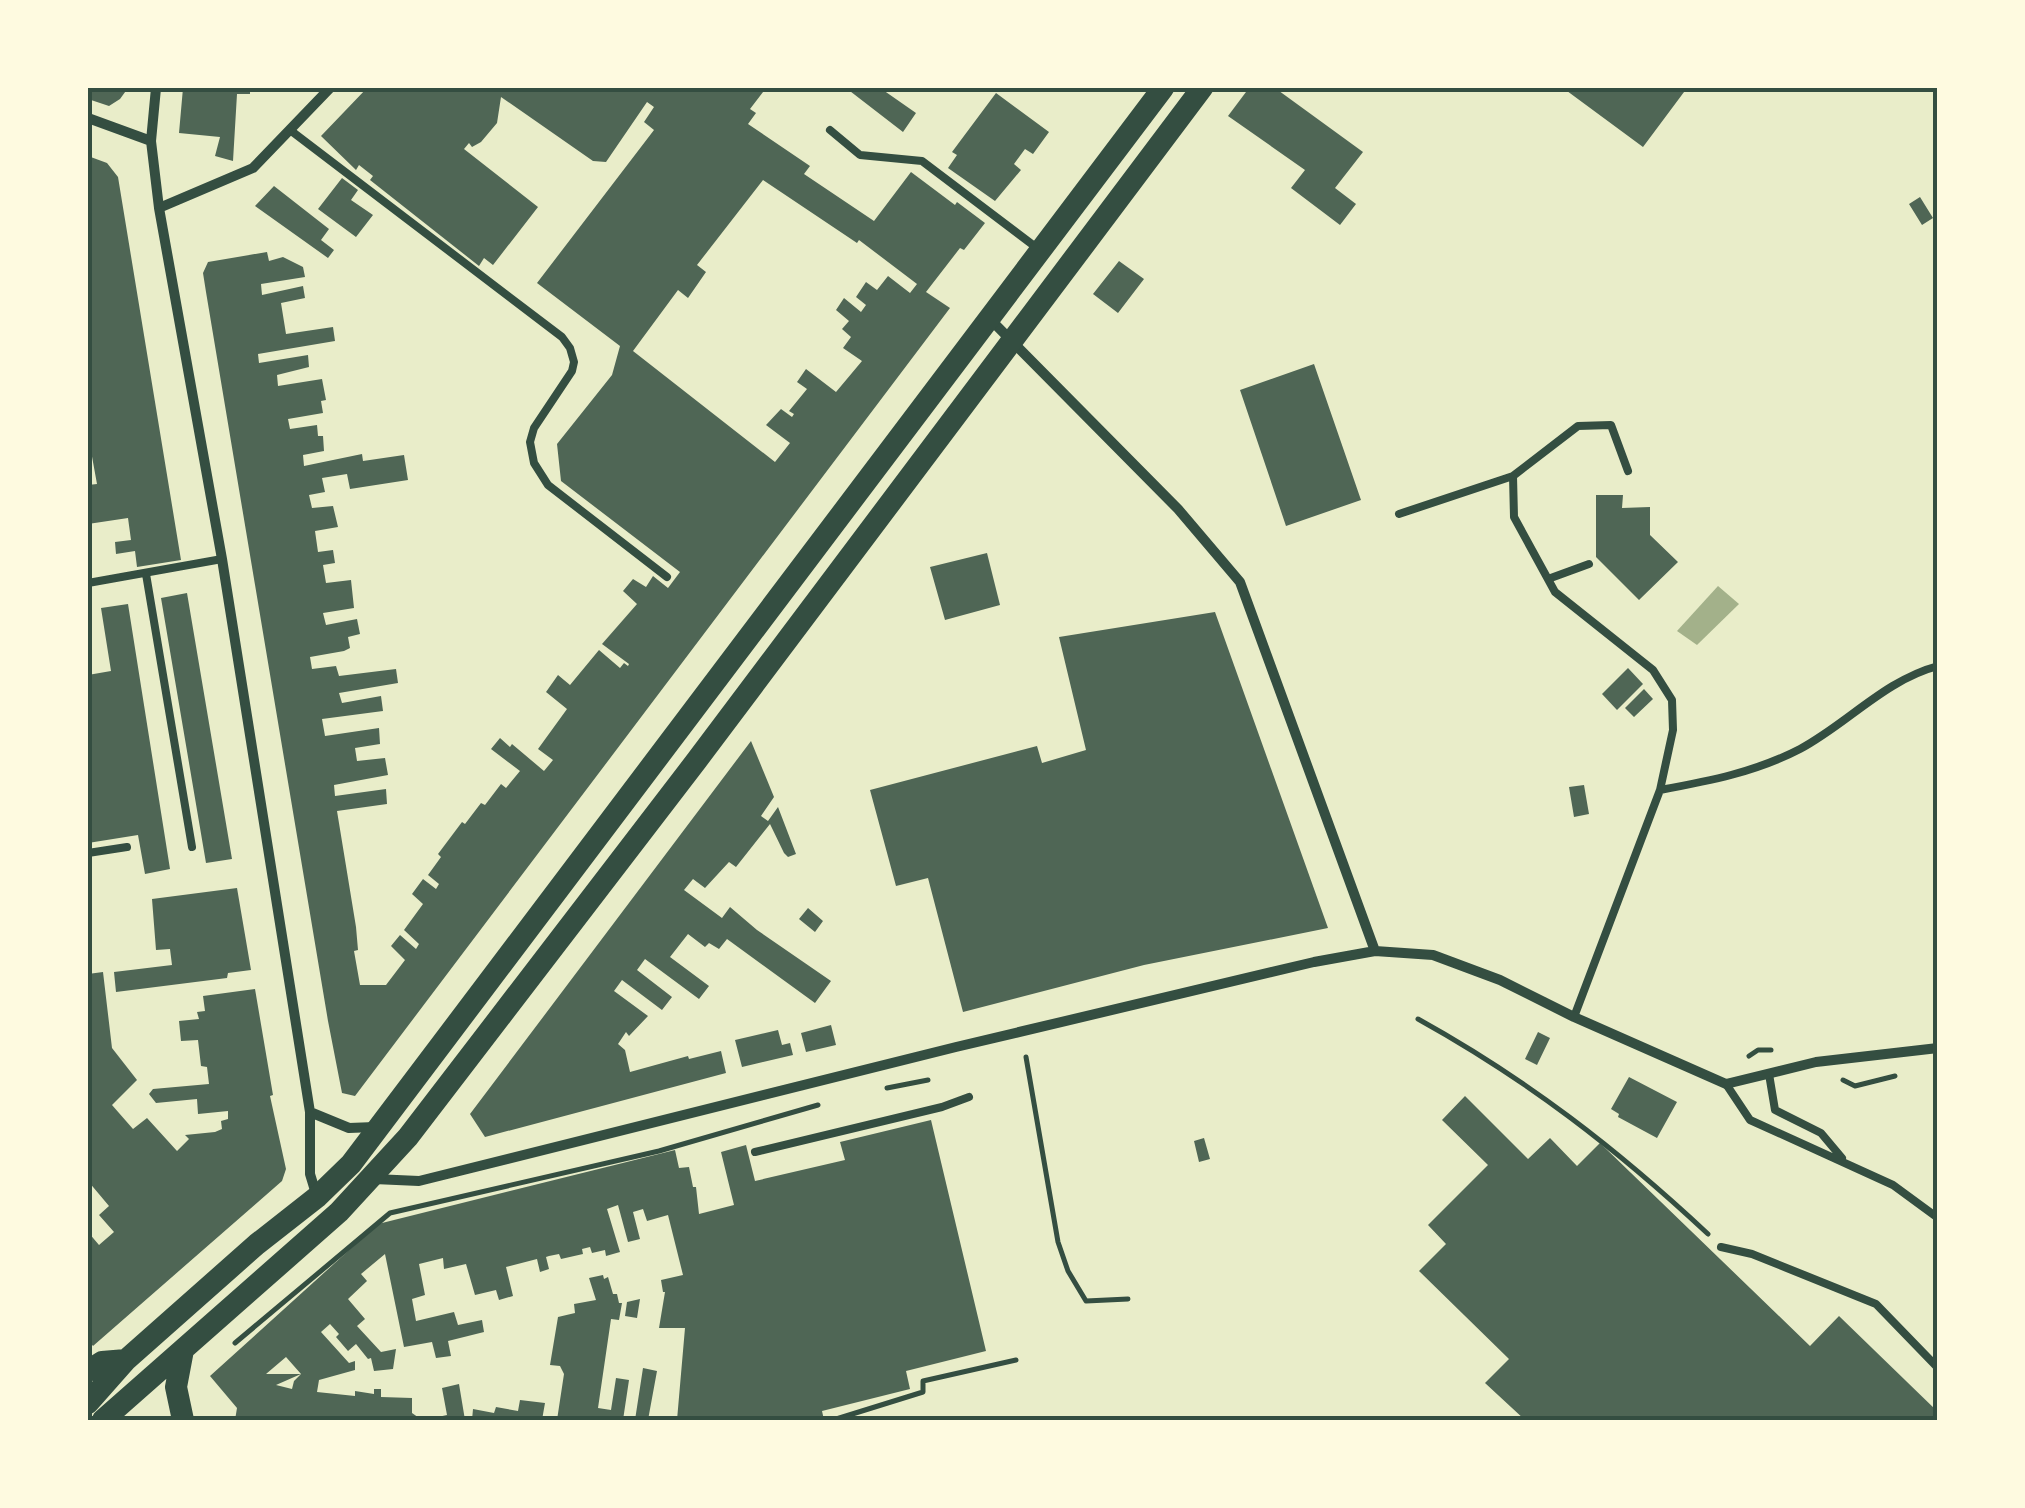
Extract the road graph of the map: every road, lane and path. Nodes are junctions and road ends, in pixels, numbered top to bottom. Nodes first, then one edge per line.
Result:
1 (156, 88) edge
2 (330, 88) edge
3 (1163, 88) edge
4 (1202, 88) edge
5 (88, 118) edge
6 (290, 130) junction
7 (830, 130) dead end
8 (151, 141) junction
9 (159, 208) junction
10 (1040, 251) junction
11 (989, 318) junction
12 (1013, 339) junction
13 (1628, 470) dead end
14 (1513, 476) junction
15 (1399, 514) dead end
16 (222, 559) junction
17 (1589, 564) dead end
18 (146, 574) junction
19 (667, 578) dead end
20 (1548, 579) junction
21 (88, 584) edge
22 (1938, 666) edge
23 (1660, 790) junction
24 (192, 846) dead end
25 (128, 847) dead end
26 (88, 853) edge
27 (1375, 951) junction
28 (1574, 1017) junction
29 (1418, 1020) dead end
30 (1938, 1048) edge
31 (1026, 1057) dead end
32 (1768, 1074) junction
33 (928, 1080) dead end
34 (1726, 1084) junction
35 (873, 1091) dead end
36 (968, 1097) dead end
37 (821, 1104) dead end
38 (310, 1112) junction
39 (382, 1126) junction
40 (755, 1152) dead end
41 (1845, 1162) junction
42 (373, 1178) junction
43 (317, 1197) junction
44 (1938, 1218) edge
45 (1721, 1247) joint
46 (1128, 1299) dead end
47 (234, 1344) dead end
48 (183, 1350) junction
49 (126, 1360) junction
50 (1016, 1360) dead end
51 (1938, 1368) edge
52 (88, 1371) edge
53 (88, 1403) edge
54 (103, 1420) edge
55 (183, 1420) edge
56 (833, 1420) edge

1 - 8 street
2 - 6 street
3 - 10 main road
4 - 12 main road
5 - 8 street
6 - 9 street
6 - 19 lane
7 - 10 lane
8 - 9 street
9 - 16 street
10 - 11 main road
11 - 12 street
11 - 39 main road
12 - 27 street
12 - 42 main road
13 - 14 lane
14 - 15 lane
14 - 20 lane
16 - 18 lane
16 - 38 street
17 - 20 lane
18 - 21 lane
18 - 24 lane
20 - 23 lane
22 - 23 lane
23 - 28 lane
25 - 26 lane
27 - 28 street
27 - 42 street
28 - 34 street
29 - 45 path
30 - 32 street
31 - 46 path
32 - 34 street
32 - 41 lane
33 - 35 path
34 - 41 lane
36 - 40 lane
37 - 47 path
38 - 39 street
38 - 43 street
39 - 43 main road
41 - 44 lane
42 - 48 main road
43 - 49 main road
45 - 51 lane
48 - 54 main road
48 - 55 main road
49 - 52 main road
49 - 53 main road
50 - 56 path

